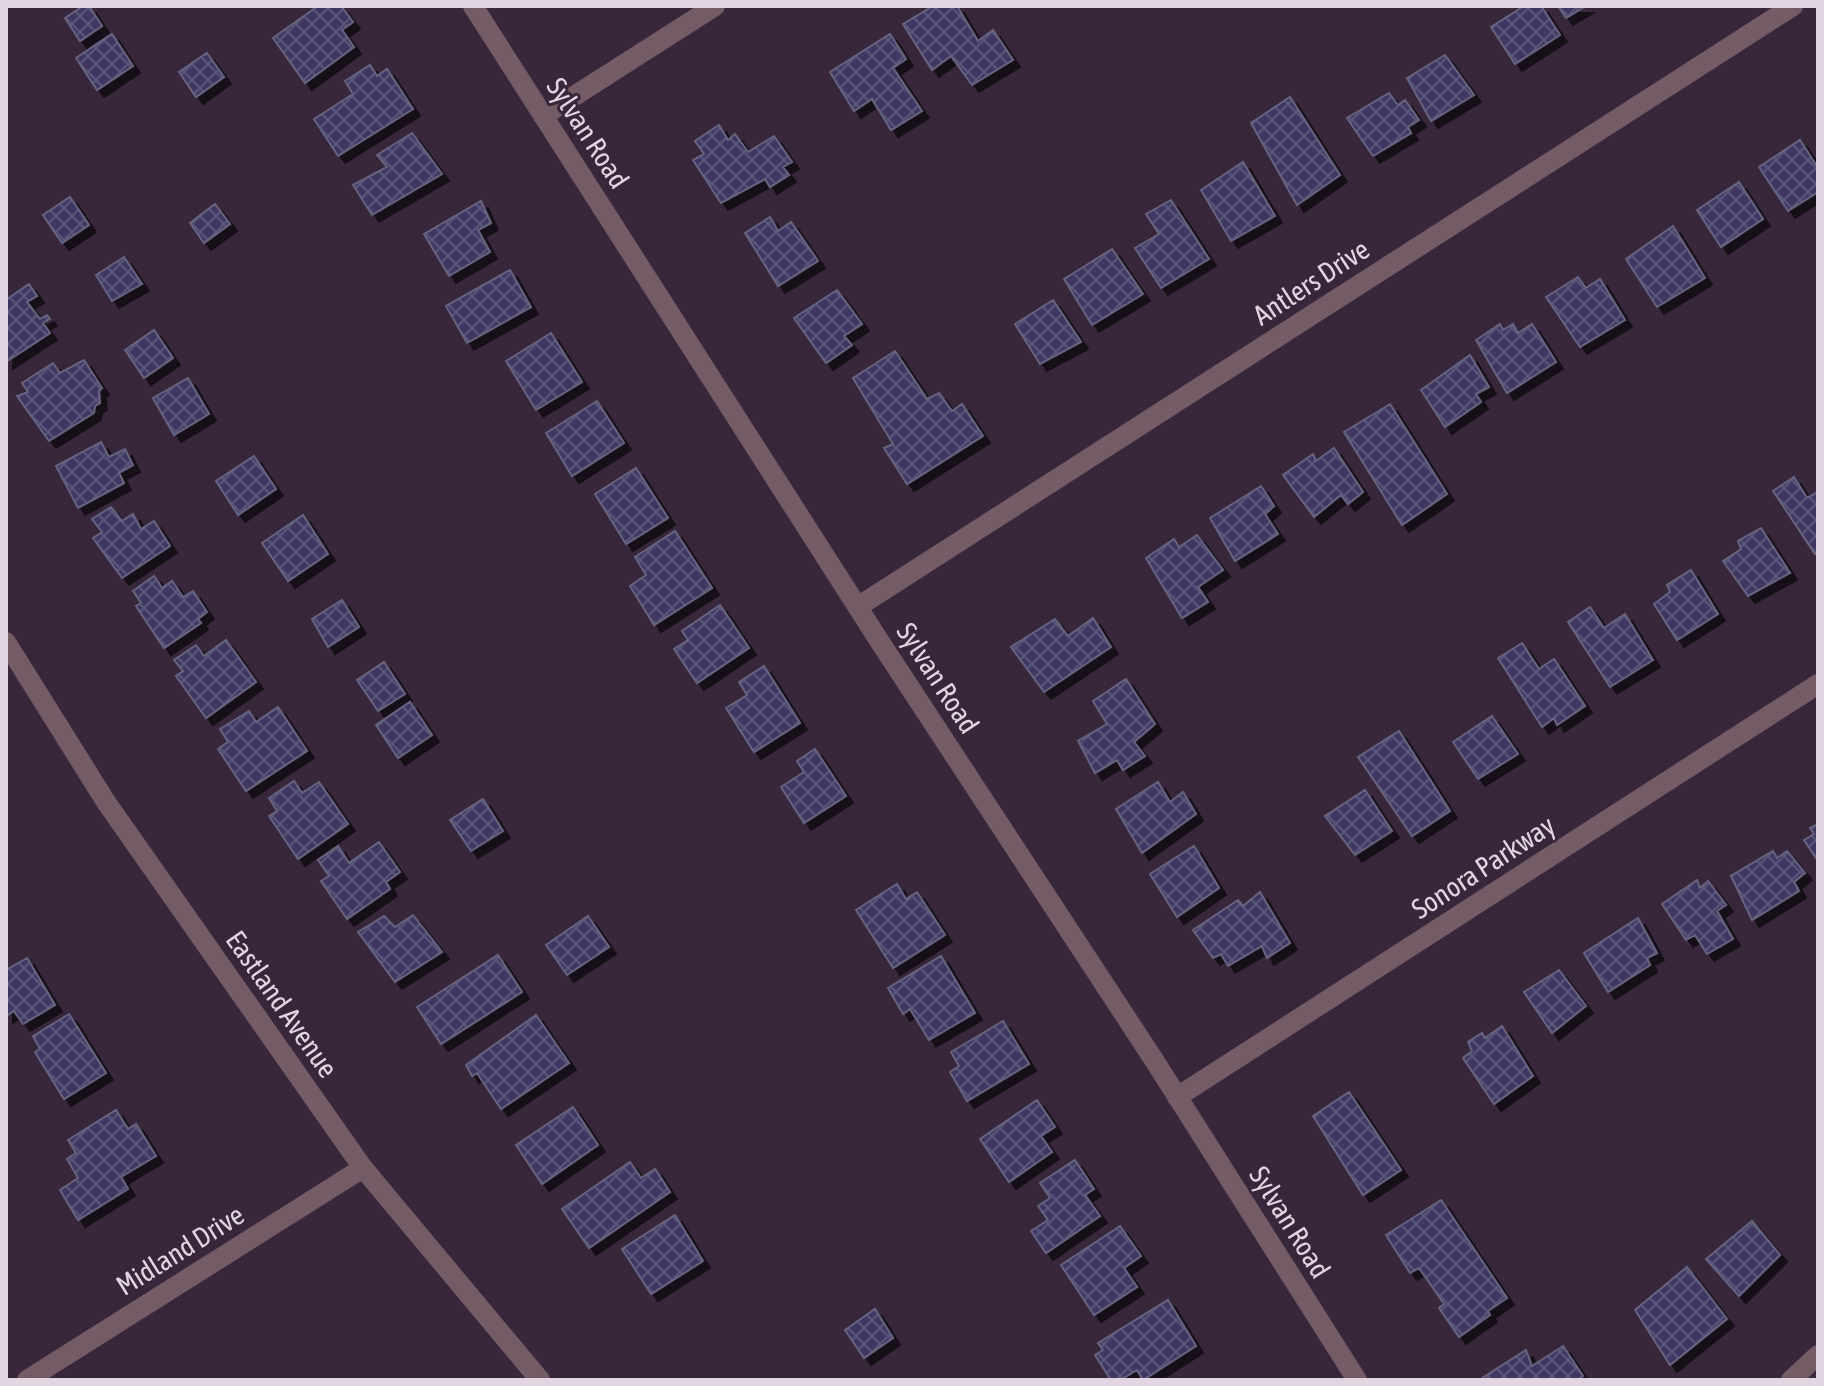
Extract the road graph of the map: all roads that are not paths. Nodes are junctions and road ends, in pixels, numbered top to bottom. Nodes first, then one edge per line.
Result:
1 (473, 6) edge
2 (715, 6) edge
3 (1793, 6) edge
4 (543, 116) junction
5 (859, 606) junction
6 (6, 642) edge
7 (1818, 684) edge
8 (1177, 1097) junction
9 (363, 1168) junction
10 (1818, 1355) edge
11 (27, 1380) edge
12 (540, 1380) edge
13 (1357, 1380) edge
14 (1791, 1380) edge

1 - 4 street, Sylvan Road
2 - 4 street
3 - 5 street, Antlers Drive
4 - 5 street, Sylvan Road
5 - 8 street, Sylvan Road
6 - 9 street, Eastland Avenue
7 - 8 street, Sonora Parkway
8 - 13 street, Sylvan Road
9 - 11 street, Midland Drive
9 - 12 street, Eastland Avenue
10 - 14 street

